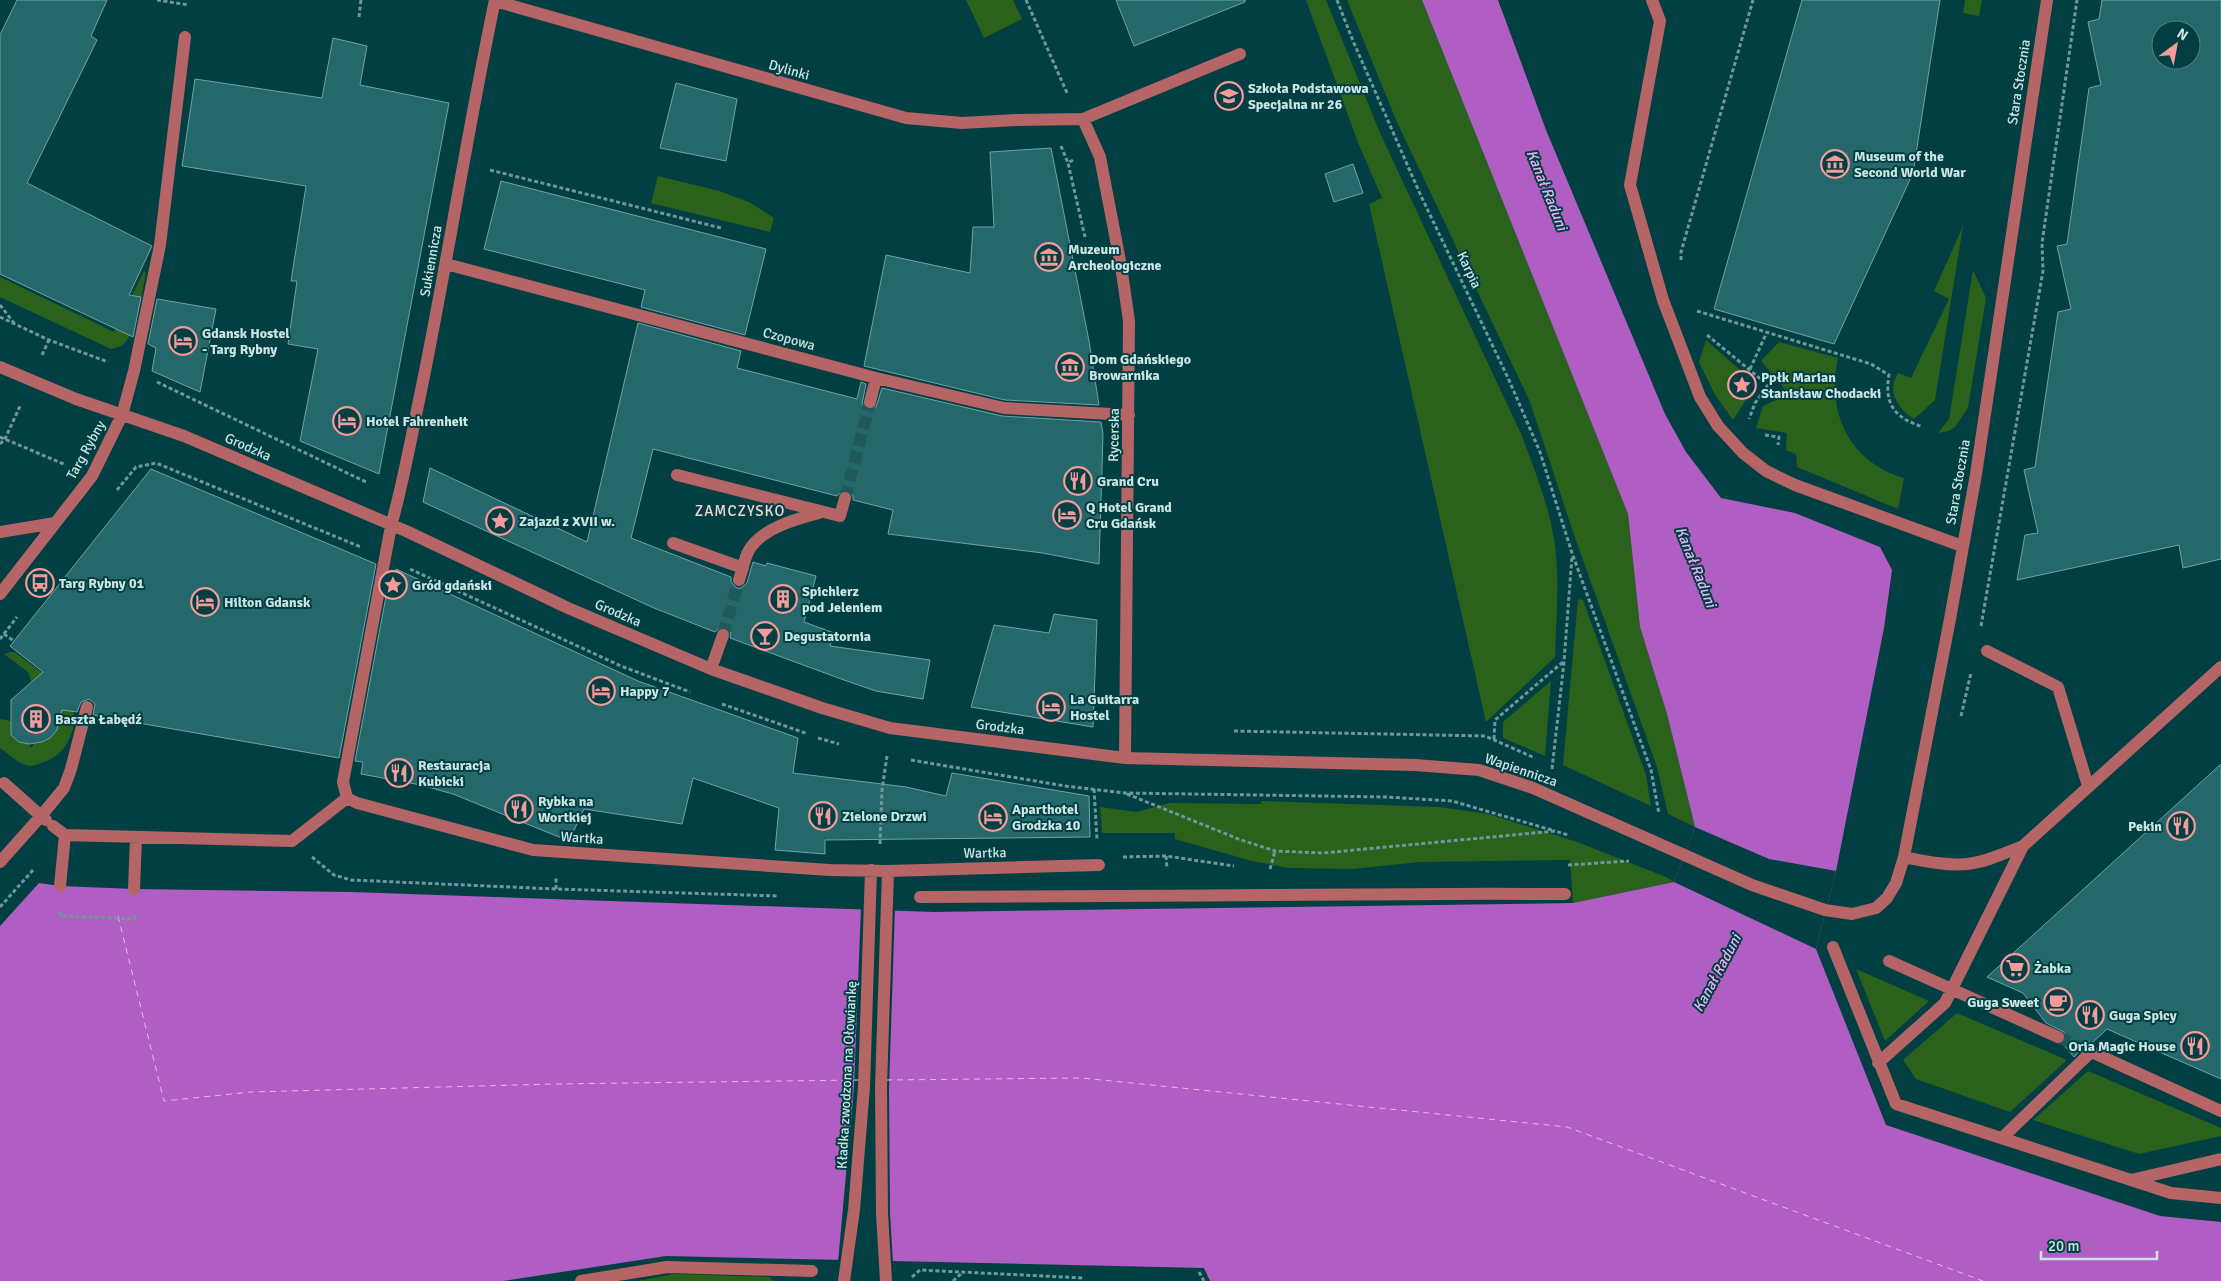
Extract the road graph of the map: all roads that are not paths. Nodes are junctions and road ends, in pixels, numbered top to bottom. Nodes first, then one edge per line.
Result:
1 (1652, 0) edge
2 (2047, 0) edge
3 (495, 1) edge
4 (185, 37) dead end
5 (1240, 54) dead end
6 (1083, 120) junction
7 (446, 264) junction
8 (0, 367) edge
9 (876, 378) junction
10 (870, 402) tunnel mouth
11 (122, 414) junction
12 (1129, 415) junction
13 (677, 475) dead end
14 (845, 498) tunnel mouth
15 (821, 513) junction
16 (55, 522) junction
17 (391, 526) junction
18 (0, 532) edge
19 (673, 543) dead end
20 (1962, 546) junction
21 (0, 594) edge
22 (722, 635) tunnel mouth
23 (1987, 651) dead end
24 (2221, 667) edge
25 (711, 669) junction
26 (87, 707) dead end
27 (1125, 758) junction
28 (4, 783) dead end
29 (2088, 786) junction
30 (347, 798) junction
31 (47, 821) junction
32 (65, 835) junction
33 (136, 838) junction
34 (2023, 846) junction
35 (1904, 857) junction
36 (0, 862) edge
37 (1099, 865) dead end
38 (871, 870) junction
39 (888, 871) junction
40 (60, 886) road end
41 (134, 889) road end
42 (1565, 894) dead end
43 (920, 897) dead end
44 (1825, 910) joint
45 (1833, 947) dead end
46 (1889, 961) dead end
47 (1951, 989) junction
48 (2058, 1038) tunnel mouth
49 (1878, 1063) junction
50 (2221, 1111) edge
51 (2002, 1138) junction
52 (2221, 1159) edge
53 (2130, 1180) junction
54 (2221, 1198) edge
55 (812, 1271) dead end
56 (581, 1281) edge
57 (844, 1281) edge
58 (886, 1281) edge

1 - 20 street
2 - 20 street, Stara Stocznia
3 - 6 street, Dylinki
3 - 7 street, Sukiennicza
4 - 11 street, Targ Rybny
5 - 6 street
6 - 12 street, Rycerska
7 - 9 street, Czopowa
7 - 17 street, Sukiennicza
8 - 11 street, Grodzka
9 - 10 street
9 - 12 street, Czopowa
11 - 16 street, Targ Rybny
11 - 17 street, Grodzka
12 - 27 street, Rycerska
13 - 15 street
14 - 15 street
15 - 19 street
16 - 18 street
16 - 21 street, Targ Rybny
17 - 25 street, Grodzka
17 - 30 street
20 - 35 street, Stara Stocznia
22 - 25 street
23 - 29 street
24 - 29 street
25 - 27 street, Grodzka
26 - 31 street
27 - 44 street, Wapiennicza
28 - 31 street
29 - 34 street
30 - 33 street
30 - 38 street, Wartka
31 - 32 street
31 - 36 street
32 - 33 street
32 - 40 street
33 - 41 street
34 - 35 street
34 - 47 street
35 - 44 street, Stara Stocznia
37 - 39 street, Wartka
38 - 39 street, Wartka
38 - 57 street, Kładka zwodzona na Ołowiankę
39 - 58 street
42 - 43 street
45 - 49 street
46 - 47 street
47 - 48 street
47 - 49 street
49 - 51 street
50 - 51 street
51 - 53 street
52 - 53 street
53 - 54 street
55 - 56 street

